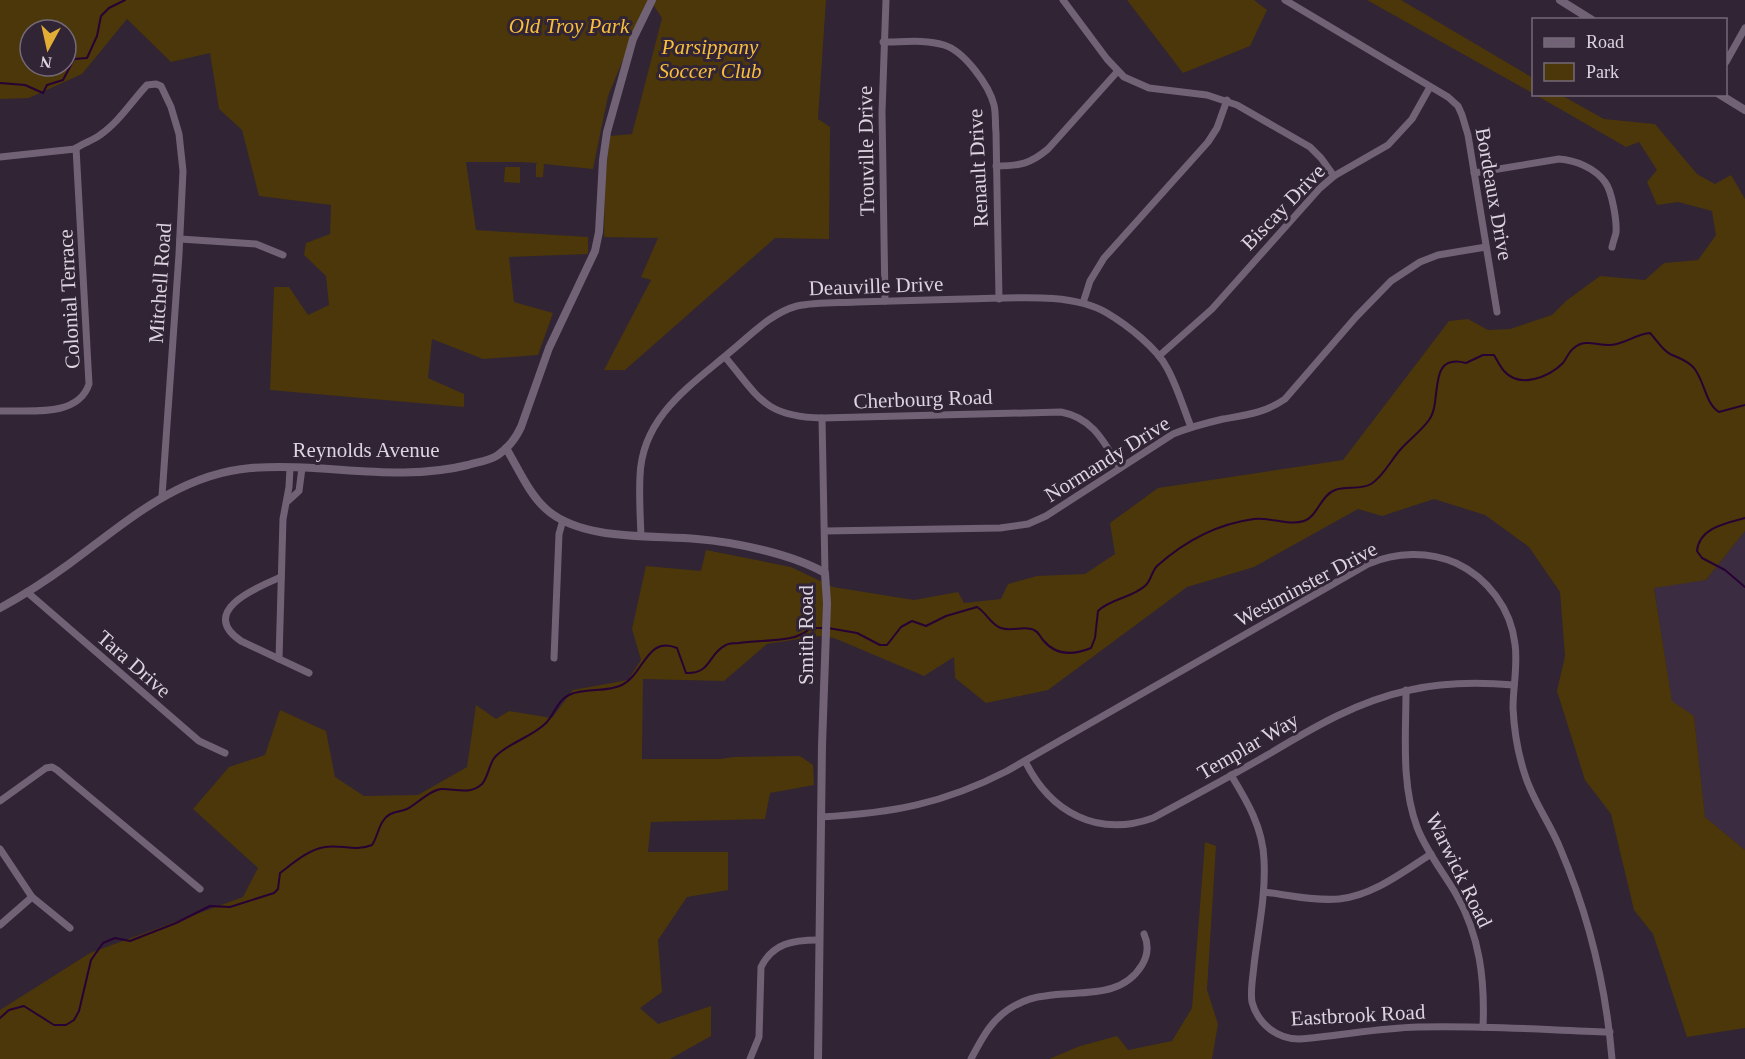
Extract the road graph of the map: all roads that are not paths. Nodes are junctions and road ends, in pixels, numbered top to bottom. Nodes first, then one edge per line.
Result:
1 (652, 0) edge
2 (886, 0) edge
3 (1063, 0) edge
4 (1285, 0) edge
5 (1560, 0) edge
6 (1589, 18) edge
7 (1745, 28) edge
8 (884, 42) junction
9 (1727, 59) edge
10 (1117, 72) junction
11 (1430, 87) junction
12 (1722, 96) edge
13 (1227, 100) junction
14 (1745, 110) edge
15 (76, 148) junction
16 (0, 157) edge
17 (996, 166) junction
18 (1474, 173) junction
19 (1334, 176) junction
20 (180, 239) junction
21 (1486, 247) junction
22 (1612, 247) dead end
23 (283, 255) dead end
24 (999, 299) junction
25 (885, 301) junction
26 (1083, 303) junction
27 (1497, 312) dead end
28 (1160, 356) junction
29 (724, 357) junction
30 (0, 411) edge
31 (822, 418) junction
32 (1191, 427) junction
33 (506, 448) junction
34 (290, 468) junction
35 (302, 468) junction
36 (1120, 468) junction
37 (162, 496) junction
38 (288, 501) junction
39 (563, 520) junction
40 (825, 531) junction
41 (641, 535) junction
42 (825, 573) junction
43 (281, 577) junction
44 (27, 592) junction
45 (0, 609) edge
46 (554, 658) dead end
47 (279, 659) junction
48 (309, 673) dead end
49 (1514, 685) junction
50 (1406, 690) junction
51 (225, 753) dead end
52 (1025, 761) junction
53 (1231, 775) junction
54 (0, 801) edge
55 (821, 817) junction
56 (0, 849) edge
57 (1431, 854) junction
58 (200, 889) dead end
59 (1264, 892) junction
60 (32, 897) junction
61 (0, 925) edge
62 (70, 928) dead end
63 (1144, 934) dead end
64 (818, 940) junction
65 (1483, 1027) junction
66 (1610, 1032) junction
67 (750, 1059) edge
68 (818, 1059) edge
69 (970, 1059) edge
70 (1612, 1059) edge

1 - 33 street, Reynolds Avenue
2 - 8 street, Trouville Drive
3 - 10 street
4 - 11 street, Bordeaux Drive
5 - 6 street
7 - 9 street
8 - 17 street, Renault Drive
8 - 25 street, Trouville Drive
10 - 13 street
10 - 17 street
11 - 18 street, Bordeaux Drive
11 - 19 street, Biscay Drive
12 - 14 street
13 - 19 street
13 - 26 street
15 - 16 street
15 - 20 street, Mitchell Road
15 - 30 street, Colonial Terrace
17 - 24 street, Renault Drive
18 - 21 street, Bordeaux Drive
18 - 22 street
19 - 28 street, Biscay Drive
20 - 23 street
20 - 37 street, Mitchell Road
21 - 27 street, Bordeaux Drive
21 - 32 street, Normandy Drive
24 - 25 street, Deauville Drive
24 - 26 street, Deauville Drive
25 - 29 street, Deauville Drive
26 - 28 street, Deauville Drive
28 - 32 street, Deauville Drive
29 - 31 street, Cherbourg Road
29 - 41 street, Deauville Drive
31 - 36 street, Cherbourg Road
31 - 40 street
32 - 36 street, Normandy Drive
33 - 35 street, Reynolds Avenue
33 - 39 street, Smith Road
34 - 35 street, Reynolds Avenue
34 - 37 street, Reynolds Avenue
34 - 38 street
35 - 38 street
36 - 40 street, Normandy Drive
37 - 44 street, Reynolds Avenue
38 - 43 street
39 - 41 street, Smith Road
39 - 46 street
40 - 42 street
41 - 42 street, Smith Road
42 - 55 street, Smith Road
43 - 47 street
43 - 47 street
44 - 45 street, Reynolds Avenue
44 - 51 street, Tara Drive
47 - 48 street
49 - 50 street, Templar Way
49 - 52 street, Westminster Drive
49 - 66 street, Westminster Drive
50 - 53 street, Templar Way
50 - 57 street, Warwick Road
52 - 53 street, Templar Way
52 - 55 street, Westminster Drive
53 - 59 street, Eastbrook Road
54 - 58 street
55 - 64 street, Smith Road
56 - 60 street
57 - 59 street
57 - 65 street, Warwick Road
59 - 65 street, Eastbrook Road
60 - 61 street
60 - 62 street
63 - 69 street
64 - 67 street
64 - 68 street, Smith Road
65 - 66 street, Eastbrook Road
66 - 70 street, Westminster Drive

